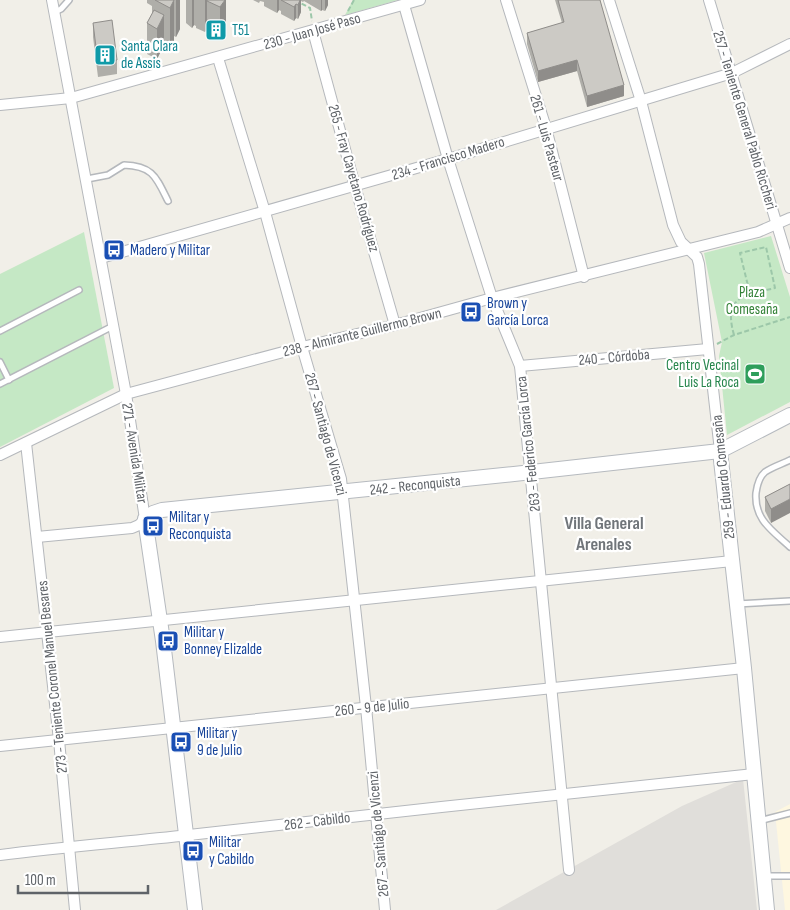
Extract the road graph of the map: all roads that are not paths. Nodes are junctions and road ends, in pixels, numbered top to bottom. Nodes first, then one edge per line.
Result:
1 (52, 0) edge
2 (68, 0) edge
3 (420, 0) edge
4 (506, 0) edge
5 (609, 0) edge
6 (709, 0) edge
7 (404, 5) junction
8 (54, 12) junction
9 (313, 31) junction
10 (790, 44) edge
11 (218, 58) junction
12 (732, 73) junction
13 (71, 98) junction
14 (641, 101) junction
15 (0, 105) edge
16 (546, 128) junction
17 (448, 159) junction
18 (87, 179) junction
19 (355, 186) junction
20 (168, 201) dead end
21 (265, 212) junction
22 (790, 218) edge
23 (776, 225) junction
24 (690, 250) junction
25 (101, 258) junction
26 (790, 268) edge
27 (584, 277) junction
28 (79, 290) dead end
29 (492, 298) junction
30 (395, 325) junction
31 (113, 326) junction
32 (0, 331) edge
33 (302, 347) junction
34 (708, 348) junction
35 (0, 362) edge
36 (520, 366) junction
37 (9, 380) junction
38 (0, 384) edge
39 (126, 394) junction
40 (790, 415) edge
41 (26, 443) junction
42 (720, 451) junction
43 (0, 456) edge
44 (790, 460) edge
45 (531, 472) junction
46 (344, 492) junction
47 (145, 519) junction
48 (36, 538) junction
49 (790, 547) edge
50 (732, 561) junction
51 (542, 581) junction
52 (355, 600) junction
53 (790, 601) edge
54 (737, 604) junction
55 (160, 620) junction
56 (47, 632) junction
57 (0, 637) edge
58 (744, 668) junction
59 (552, 688) junction
60 (366, 707) junction
61 (173, 728) junction
62 (59, 740) junction
63 (0, 746) edge
64 (754, 774) junction
65 (562, 794) junction
66 (790, 813) edge
67 (376, 814) junction
68 (758, 821) junction
69 (186, 836) junction
70 (69, 846) junction
71 (0, 856) edge
72 (570, 870) dead end
73 (764, 876) junction
74 (790, 876) edge
75 (75, 910) edge
76 (195, 910) edge
77 (385, 910) edge
78 (767, 910) edge

1 - 8 street, 271 - Avenida Militar
2 - 8 lane
3 - 7 street, 230 - Juan José Paso
4 - 16 street, 261 - Luis Pasteur
5 - 14 street, 259 - Eduardo Comesaña
6 - 12 street, 257 - Teniente General Pablo Riccheri
7 - 9 street, 230 - Juan José Paso
7 - 17 street, 263 - Federico García Lorca
8 - 13 street, 271 - Avenida Militar
9 - 11 street, 230 - Juan José Paso
9 - 19 street, 265 - Fray Cayetano Rodríguez
10 - 12 street, 234 - Francisco Madero
11 - 13 street, 230 - Juan José Paso
11 - 21 street, 267 - Santiago de Vicenzi
12 - 14 street, 234 - Francisco Madero
12 - 23 street, 257 - Teniente General Pablo Riccheri
13 - 15 street, 230 - Juan José Paso
13 - 18 street, 271 - Avenida Militar
14 - 16 street, 234 - Francisco Madero
14 - 24 street, 259 - Eduardo Comesaña
16 - 17 street, 234 - Francisco Madero
16 - 27 street, 261 - Luis Pasteur
17 - 19 street, 234 - Francisco Madero
17 - 29 street, 263 - Federico García Lorca
18 - 20 lane
18 - 25 street, 271 - Avenida Militar
19 - 21 street, 234 - Francisco Madero
19 - 30 street, 265 - Fray Cayetano Rodríguez
21 - 25 street, 234 - Francisco Madero
21 - 33 street, 267 - Santiago de Vicenzi
22 - 23 street, 238 - Almirante Guillermo Brown
23 - 24 street, 238 - Almirante Guillermo Brown
23 - 26 street, 257 - Teniente General Pablo Riccheri
24 - 27 street, 238 - Almirante Guillermo Brown
24 - 34 street, 259 - Eduardo Comesaña
25 - 31 street, 271 - Avenida Militar
27 - 29 street, 238 - Almirante Guillermo Brown
28 - 32 lane
29 - 30 street, 238 - Almirante Guillermo Brown
29 - 36 street, 263 - Federico García Lorca
30 - 33 street, 238 - Almirante Guillermo Brown
31 - 37 lane
31 - 39 street, 271 - Avenida Militar
33 - 39 street, 238 - Almirante Guillermo Brown
33 - 46 street, 267 - Santiago de Vicenzi
34 - 36 street, 240 - Córdoba
34 - 42 street, 259 - Eduardo Comesaña
35 - 37 lane
36 - 45 street, 263 - Federico García Lorca
37 - 38 lane
39 - 41 street, 238 - Almirante Guillermo Brown
39 - 47 street, 271 - Avenida Militar
40 - 42 street, 242 - Reconquista
41 - 43 street, 238 - Almirante Guillermo Brown
41 - 48 street, 273 - Teniente Coronel Manuel Besares
42 - 45 street, 242 - Reconquista
42 - 50 street, 259 - Eduardo Comesaña
44 - 49 lane
45 - 46 street, 242 - Reconquista
45 - 51 street, 263 - Federico García Lorca
46 - 47 street, 242 - Reconquista
46 - 52 street, 267 - Santiago de Vicenzi
47 - 48 street, 242 - Reconquista
47 - 55 street, 271 - Avenida Militar
48 - 56 street, 273 - Teniente Coronel Manuel Besares
50 - 51 street
50 - 54 street, 259 - Eduardo Comesaña
51 - 52 street
51 - 59 street, 263 - Federico García Lorca
52 - 55 street
52 - 60 street, 267 - Santiago de Vicenzi
53 - 54 lane
54 - 58 street, 259 - Eduardo Comesaña
55 - 56 street
55 - 61 street, 271 - Avenida Militar
56 - 57 street
56 - 62 street, 273 - Teniente Coronel Manuel Besares
58 - 59 street, 260 - 9 de Julio
58 - 64 street, 259 - Eduardo Comesaña
59 - 60 street, 260 - 9 de Julio
59 - 65 street, 263 - Federico García Lorca
60 - 61 street, 260 - 9 de Julio
60 - 67 street, 267 - Santiago de Vicenzi
61 - 62 street, 260 - 9 de Julio
61 - 69 street, 271 - Avenida Militar
62 - 63 street, 260 - 9 de Julio
62 - 70 street, 273 - Teniente Coronel Manuel Besares
64 - 65 street, 262 - Cabildo
64 - 68 street, 259 - Eduardo Comesaña
65 - 67 street, 262 - Cabildo
65 - 72 street, 263 - Federico García Lorca
66 - 68 lane
67 - 69 street, 262 - Cabildo
67 - 77 street, 267 - Santiago de Vicenzi
68 - 73 street, 259 - Eduardo Comesaña
69 - 70 street, 262 - Cabildo
69 - 76 street, 271 - Avenida Militar
70 - 71 street, 262 - Cabildo
70 - 75 street, 273 - Teniente Coronel Manuel Besares
73 - 74 lane
73 - 78 street, 259 - Eduardo Comesaña

